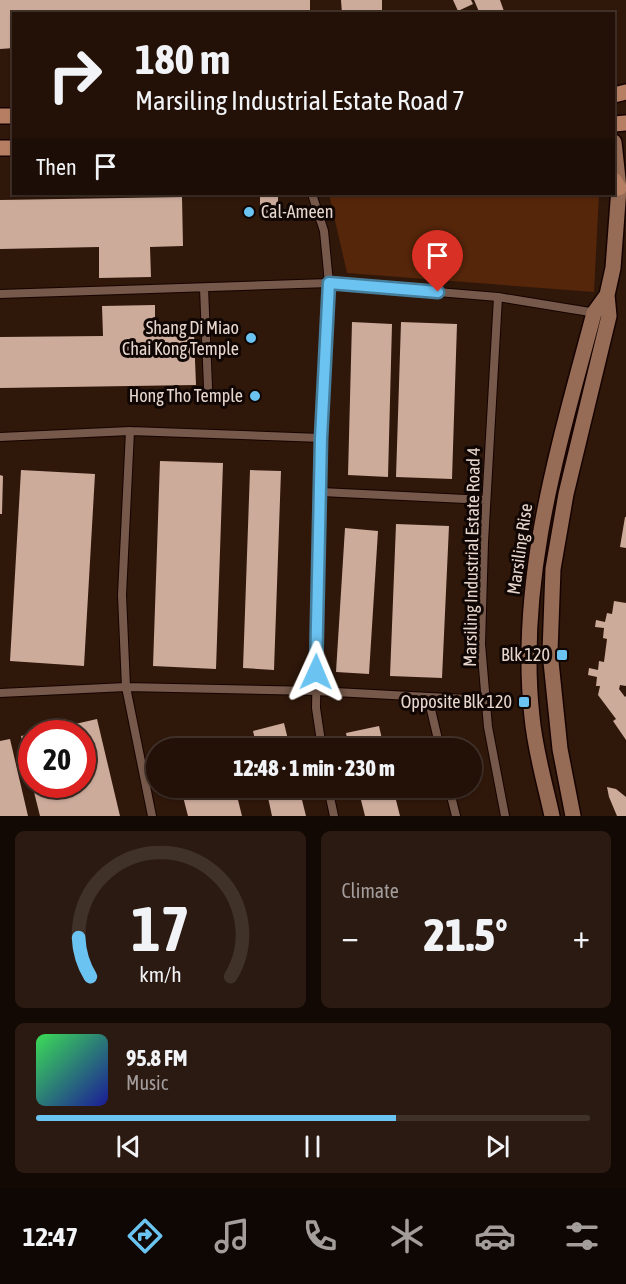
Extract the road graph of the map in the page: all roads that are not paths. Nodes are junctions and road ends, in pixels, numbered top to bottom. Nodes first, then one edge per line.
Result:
1 (615, 163) edge
2 (616, 184) edge
3 (312, 195) edge
4 (329, 283) junction
5 (204, 288) junction
6 (0, 294) edge
7 (498, 297) junction
8 (602, 315) junction
9 (208, 387) dead end
10 (130, 431) junction
11 (0, 437) edge
12 (321, 438) junction
13 (321, 492) junction
14 (486, 500) junction
15 (126, 687) junction
16 (316, 691) junction
17 (0, 693) edge
18 (428, 697) junction
19 (486, 700) junction
20 (320, 738) edge
21 (438, 738) edge
22 (330, 798) edge
23 (452, 798) edge
24 (152, 816) edge
25 (334, 816) edge
26 (456, 816) edge
27 (505, 816) edge
28 (552, 816) edge
29 (573, 816) edge

1 - 2 street, Marsiling Rise
2 - 8 street, Marsiling Rise
3 - 4 lane
4 - 5 lane
4 - 7 lane
4 - 12 lane
5 - 6 lane
5 - 9 lane
7 - 8 lane
7 - 14 lane, Marsiling Industrial Estate Road 4
8 - 28 street, Marsiling Rise
8 - 29 street, Marsiling Rise
10 - 11 lane
10 - 12 lane
10 - 15 lane
12 - 13 lane
13 - 14 lane
13 - 16 lane
14 - 19 lane, Marsiling Industrial Estate Road 4
15 - 16 lane
15 - 17 lane
15 - 24 lane
16 - 18 lane
16 - 20 lane
18 - 19 lane
18 - 21 lane
19 - 27 lane, Marsiling Industrial Estate Road 4
22 - 25 lane
23 - 26 lane

